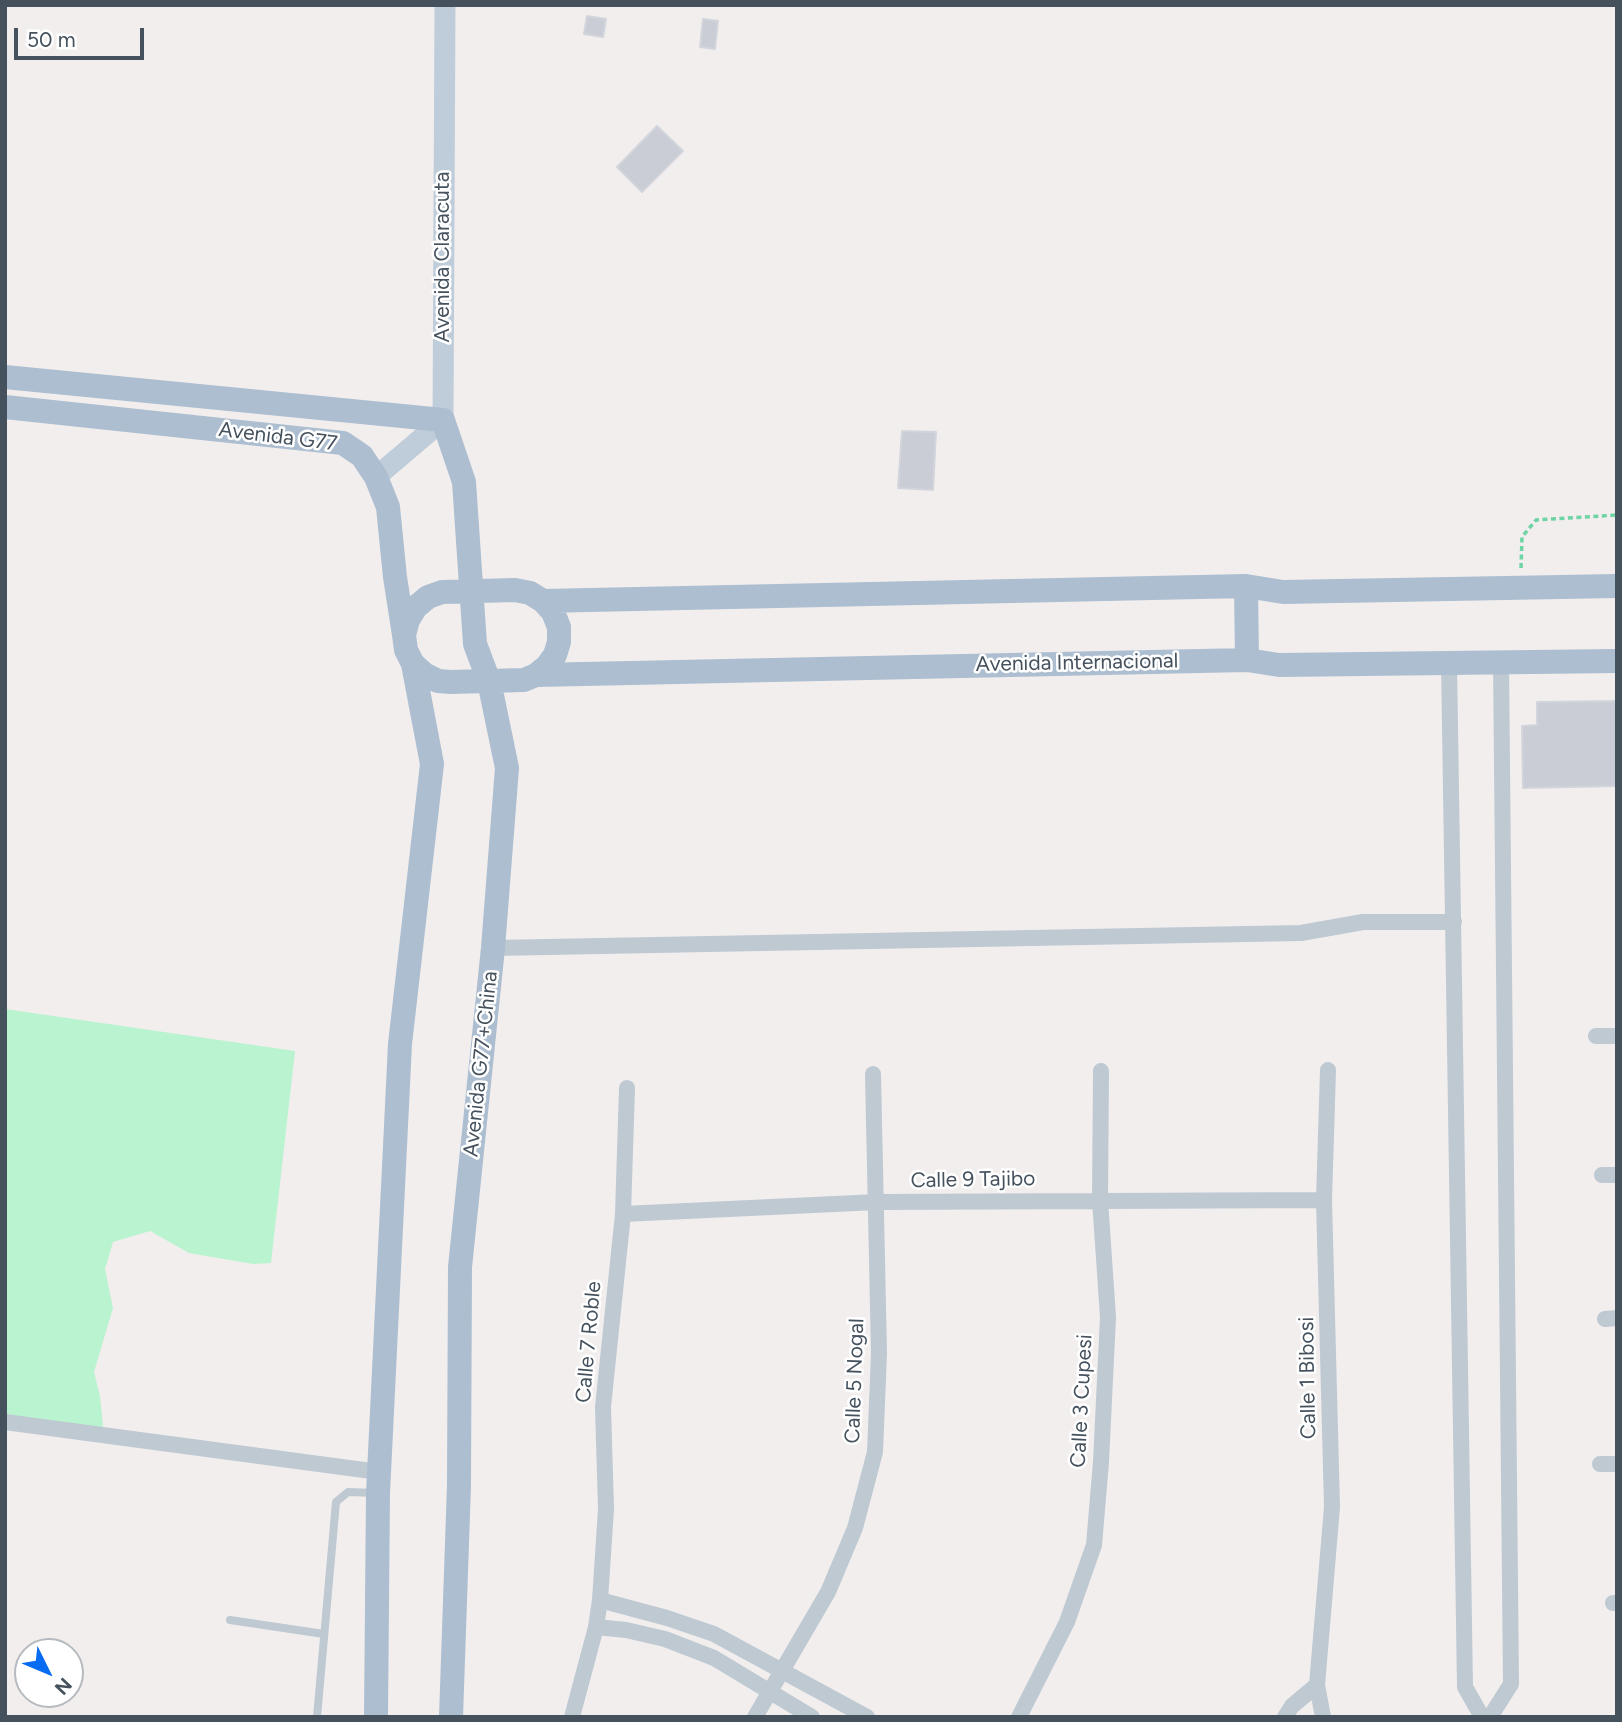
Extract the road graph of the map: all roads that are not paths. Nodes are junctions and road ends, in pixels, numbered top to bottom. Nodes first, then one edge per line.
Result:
1 (445, 5) edge
2 (5, 377) edge
3 (5, 407) edge
4 (443, 419) junction
5 (376, 477) junction
6 (1246, 586) junction
7 (1617, 586) edge
8 (470, 591) junction
9 (543, 601) junction
10 (404, 635) junction
11 (1247, 660) junction
12 (1617, 661) edge
13 (1448, 662) junction
14 (1501, 663) junction
15 (413, 664) junction
16 (537, 675) junction
17 (489, 681) junction
18 (1454, 922) junction
19 (493, 948) junction
20 (1596, 1036) dead end
21 (1617, 1036) edge
22 (1328, 1070) dead end
23 (1101, 1071) dead end
24 (873, 1074) dead end
25 (627, 1088) dead end
26 (1100, 1200) junction
27 (1324, 1200) junction
28 (877, 1202) junction
29 (623, 1214) junction
30 (5, 1422) edge
31 (379, 1482) junction
32 (600, 1600) junction
33 (230, 1620) dead end
34 (596, 1627) junction
35 (324, 1634) junction
36 (783, 1670) junction
37 (1317, 1685) junction
38 (769, 1692) junction
39 (317, 1717) edge
40 (376, 1717) edge
41 (451, 1717) edge
42 (572, 1717) edge
43 (755, 1717) edge
44 (812, 1717) edge
45 (867, 1717) edge
46 (1019, 1717) edge
47 (1285, 1717) edge
48 (1323, 1717) edge
49 (1482, 1717) edge
50 (1490, 1717) edge

1 - 4 street, Avenida Claracuta
2 - 4 main road, Avenida G77
3 - 5 main road, Avenida G77
4 - 5 street
4 - 8 main road, Avenida G77+China
5 - 10 main road, Avenida G77
6 - 7 main road
6 - 9 main road
6 - 11 main road
8 - 9 main road
8 - 10 main road
8 - 17 main road, Avenida G77+China
9 - 16 main road
10 - 15 main road, Avenida G77
11 - 13 main road, Avenida Internacional
11 - 16 main road, Avenida Internacional
12 - 14 main road, Avenida Internacional
13 - 14 main road, Avenida Internacional
13 - 18 street
14 - 50 street
15 - 17 main road
15 - 31 main road
16 - 17 main road
17 - 19 main road, Avenida G77+China
18 - 19 street
18 - 49 street
19 - 41 main road, Avenida G77+China
20 - 21 street
22 - 27 street, Calle 1 Bibosi
23 - 26 street, Calle 3 Cupesi
24 - 28 street, Calle 5 Nogal
25 - 29 street, Calle 7 Roble
26 - 27 street, Calle 9 Tajibo
26 - 28 street, Calle 9 Tajibo
26 - 46 street, Calle 3 Cupesi
27 - 37 street, Calle 1 Bibosi
28 - 29 street, Calle 9 Tajibo
28 - 36 street, Calle 5 Nogal
29 - 32 street, Calle 7 Roble
30 - 31 street
31 - 35 lane
31 - 40 main road
32 - 34 street, Calle 7 Roble
32 - 36 street
33 - 35 lane
34 - 38 street
34 - 42 street, Calle 7 Roble
35 - 39 lane
36 - 38 street, Calle 5 Nogal
36 - 45 street
37 - 47 street
37 - 48 street, Calle 1 Bibosi
38 - 43 street, Calle 5 Nogal
38 - 44 street

